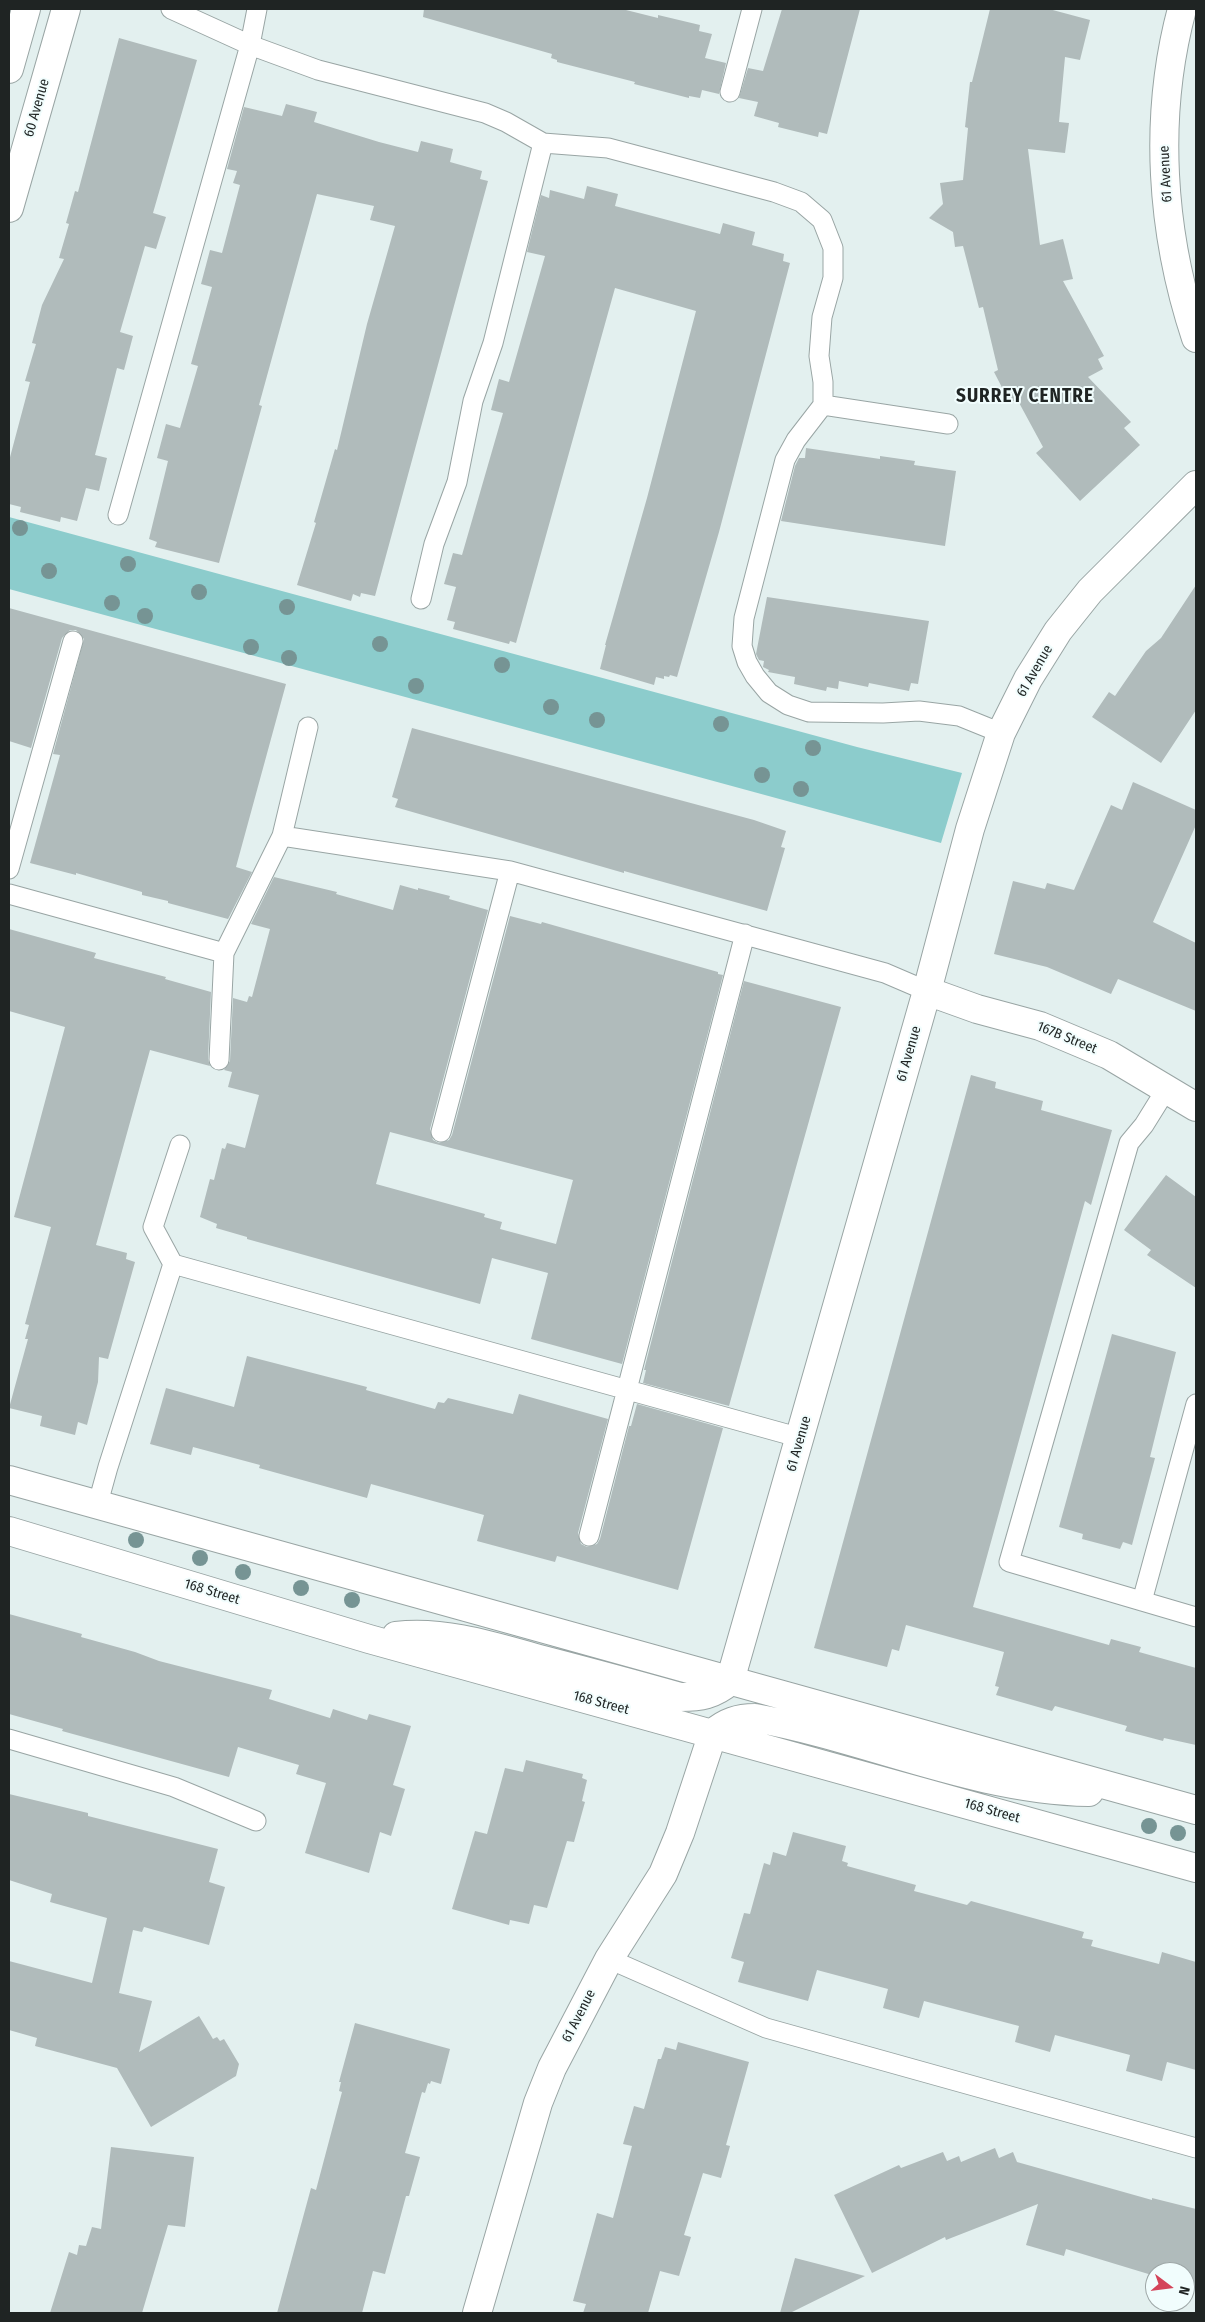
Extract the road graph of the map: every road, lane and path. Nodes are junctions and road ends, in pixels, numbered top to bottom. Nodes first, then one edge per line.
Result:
1 (26, 9) edge
2 (66, 9) edge
3 (171, 9) edge
4 (257, 9) edge
5 (752, 9) edge
6 (1182, 9) edge
7 (250, 45) junction
8 (9, 69) edge
9 (730, 92) dead end
10 (543, 143) junction
11 (9, 208) edge
12 (1196, 338) edge
13 (823, 404) junction
14 (948, 424) dead end
15 (1196, 484) edge
16 (118, 514) dead end
17 (421, 599) dead end
18 (73, 641) dead end
19 (308, 726) dead end
20 (1001, 733) junction
21 (282, 836) junction
22 (9, 870) edge
23 (510, 871) junction
24 (9, 894) edge
25 (745, 934) junction
26 (224, 953) junction
27 (928, 990) junction
28 (218, 1060) dead end
29 (1167, 1088) junction
30 (1196, 1107) edge
31 (441, 1132) dead end
32 (180, 1145) dead end
33 (173, 1264) junction
34 (626, 1389) junction
35 (1196, 1404) edge
36 (801, 1438) junction
37 (9, 1480) edge
38 (98, 1503) junction
39 (9, 1531) edge
40 (589, 1536) dead end
41 (1142, 1601) junction
42 (1196, 1617) edge
43 (369, 1638) junction
44 (730, 1681) junction
45 (713, 1734) junction
46 (9, 1739) edge
47 (1123, 1790) junction
48 (1196, 1810) edge
49 (256, 1821) dead end
50 (1196, 1868) edge
51 (609, 1959) junction
52 (1196, 2148) edge
53 (477, 2313) edge

1 - 8 main road
2 - 11 main road, 60 Avenue
3 - 7 lane
4 - 7 lane
5 - 9 lane
6 - 12 main road, 61 Avenue
7 - 10 lane
7 - 16 lane
10 - 13 lane
10 - 17 lane
13 - 14 lane
13 - 20 lane
15 - 20 main road, 61 Avenue
18 - 22 lane
19 - 21 lane
20 - 27 main road, 61 Avenue
21 - 23 lane
21 - 26 lane
23 - 25 lane
23 - 31 lane
24 - 26 lane
25 - 27 lane
25 - 34 lane
26 - 28 lane
27 - 29 main road, 167B Street
27 - 36 main road, 61 Avenue
29 - 30 main road, 167B Street
29 - 41 lane
32 - 33 lane
33 - 34 lane
33 - 38 lane
34 - 36 lane
34 - 40 lane
35 - 41 lane
36 - 44 main road, 61 Avenue
37 - 38 main road
38 - 44 main road
39 - 43 main road, 168 Street
41 - 42 lane
43 - 44 main road
43 - 45 main road, 168 Street
44 - 47 main road
45 - 47 main road
45 - 50 main road, 168 Street
45 - 51 main road, 61 Avenue
46 - 49 lane
47 - 48 main road
51 - 52 lane
51 - 53 main road, 61 Avenue

